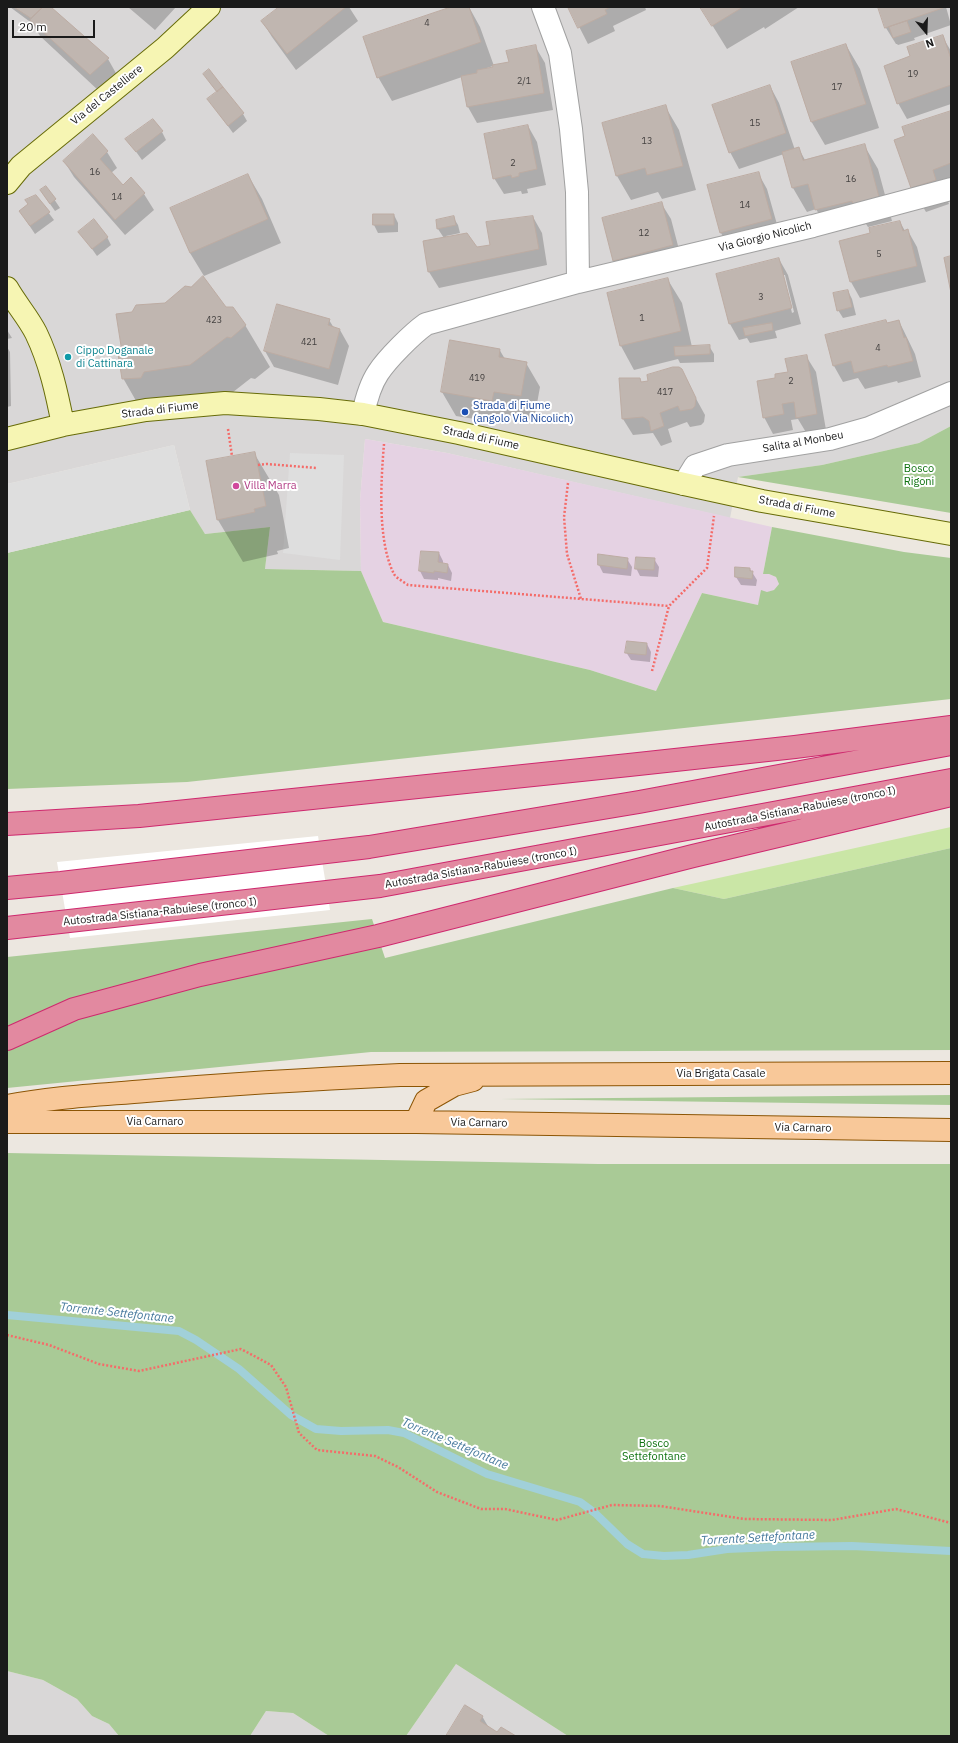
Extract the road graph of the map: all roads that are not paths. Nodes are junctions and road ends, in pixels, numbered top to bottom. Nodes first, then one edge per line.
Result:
1 (209, 7) edge
2 (543, 7) edge
3 (7, 183) edge
4 (951, 189) edge
5 (578, 282) junction
6 (8, 291) edge
7 (951, 393) edge
8 (363, 414) junction
9 (64, 425) junction
10 (7, 439) edge
11 (684, 484) junction
12 (951, 534) edge
13 (951, 727) edge
14 (951, 744) edge
15 (951, 780) edge
16 (951, 795) edge
17 (7, 824) edge
18 (7, 888) edge
19 (7, 928) edge
20 (7, 1039) edge
21 (951, 1073) edge
22 (492, 1075) junction
23 (7, 1106) edge
24 (7, 1122) edge
25 (416, 1122) junction
26 (951, 1130) edge

1 - 3 main road, Via del Castelliere
2 - 5 street
4 - 5 street, Via Giorgio Nicolich
5 - 8 street, Via Giorgio Nicolich
6 - 9 main road
7 - 11 street, Salita al Monbeu
8 - 9 main road, Strada di Fiume
8 - 11 main road, Strada di Fiume
9 - 10 main road, Strada di Fiume
11 - 12 main road, Strada di Fiume
13 - 17 highway
14 - 18 highway
15 - 19 highway, Autostrada Sistiana-Rabuiese (tronco I)
16 - 20 highway
21 - 22 main road, Via Brigata Casale
22 - 23 main road
22 - 25 main road
24 - 25 main road, Via Carnaro
25 - 26 main road, Via Carnaro

